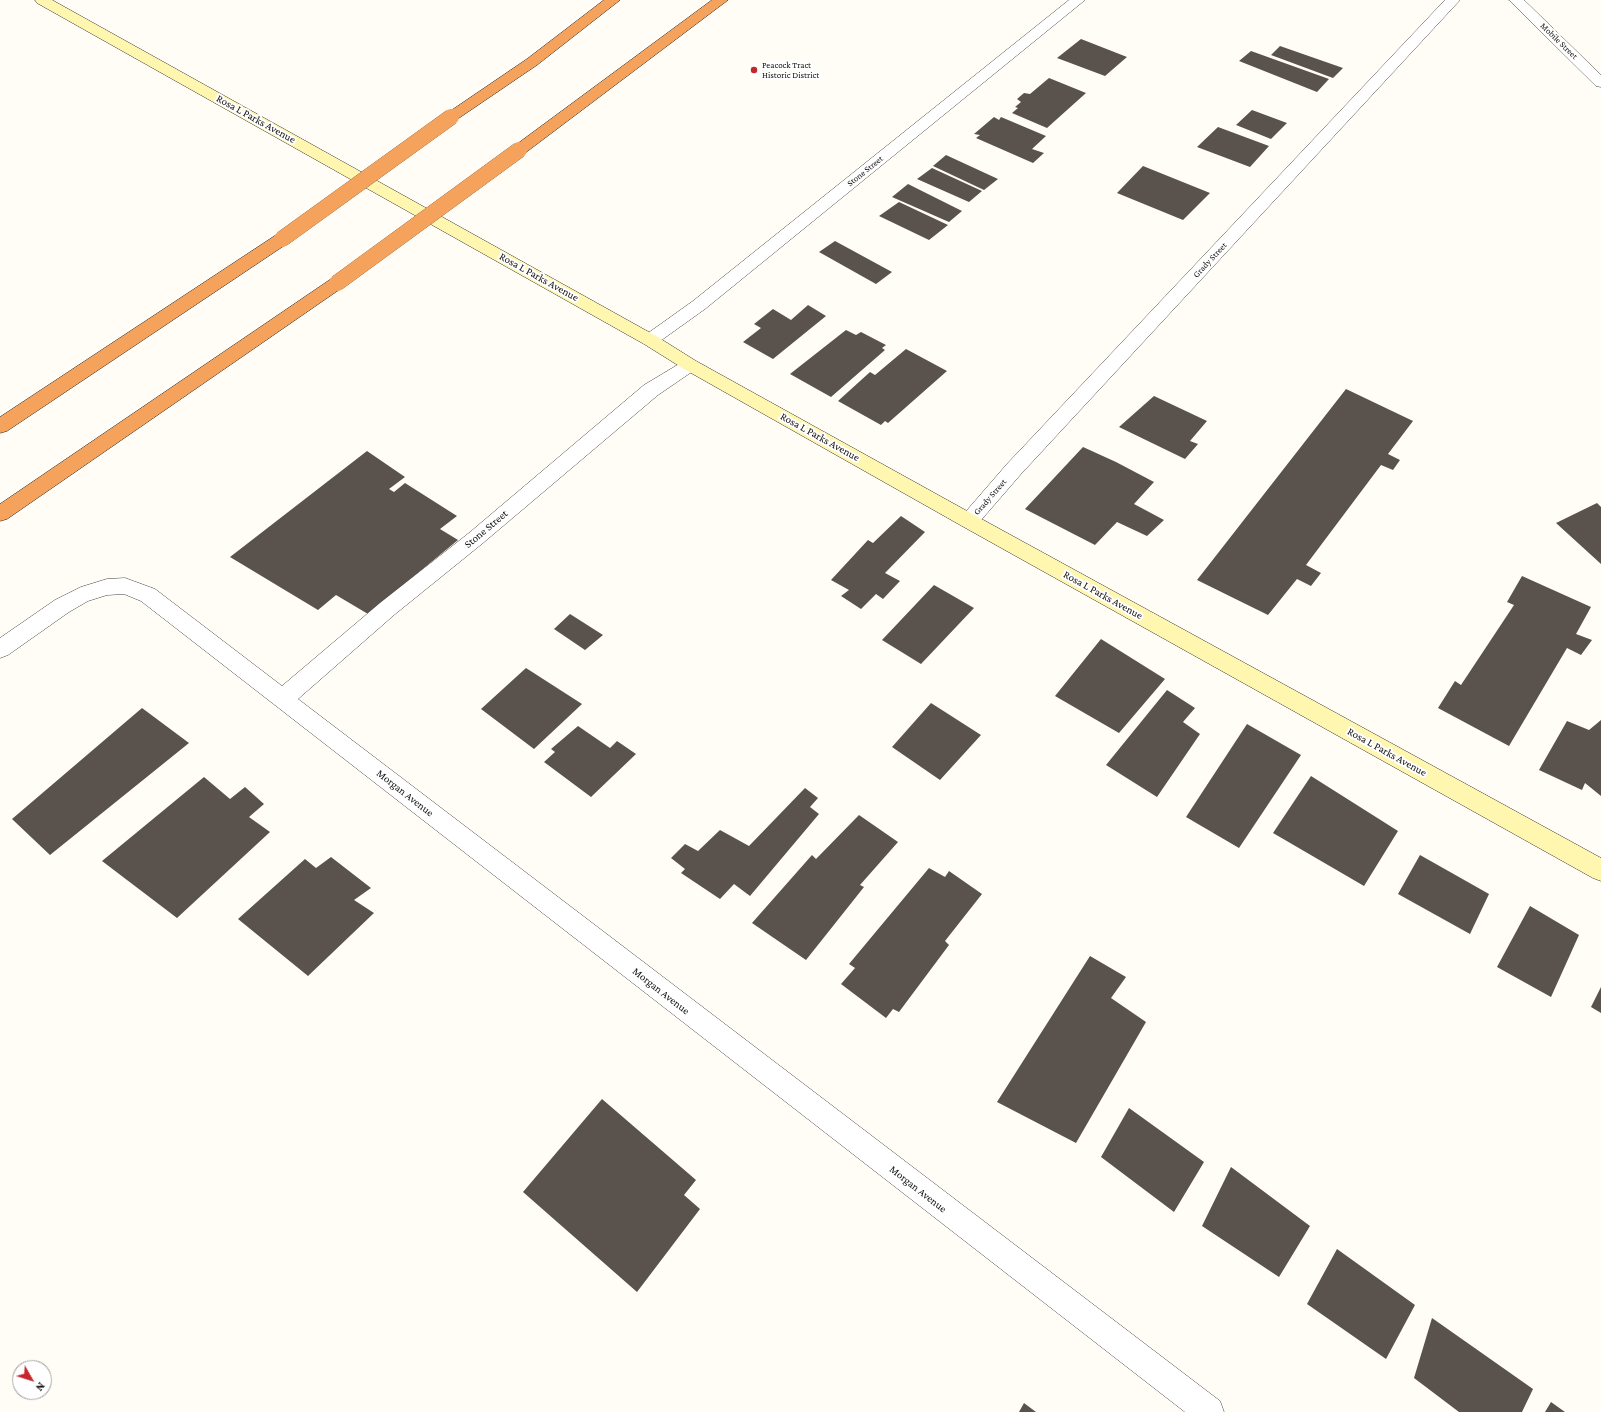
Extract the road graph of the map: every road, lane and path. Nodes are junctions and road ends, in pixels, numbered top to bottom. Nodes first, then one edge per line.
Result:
1 (42, 0) edge
2 (613, 0) edge
3 (720, 0) edge
4 (1078, 0) edge
5 (1454, 0) edge
6 (1516, 0) edge
7 (1601, 83) edge
8 (650, 340) junction
9 (690, 364) junction
10 (0, 426) edge
11 (0, 514) edge
12 (969, 521) junction
13 (0, 649) edge
14 (284, 698) junction
15 (1601, 870) edge
16 (1209, 1412) edge

1 - 8 street, Rosa L Parks Avenue
2 - 10 highway, bridge
3 - 11 highway, bridge
4 - 8 street, Stone Street
5 - 12 street, Grady Street
6 - 7 street, Mobile Street
8 - 9 street, Rosa L Parks Avenue
9 - 12 street, Rosa L Parks Avenue
9 - 14 street, Stone Street
12 - 15 street, Rosa L Parks Avenue
13 - 14 street, Morgan Avenue
14 - 16 street, Morgan Avenue

